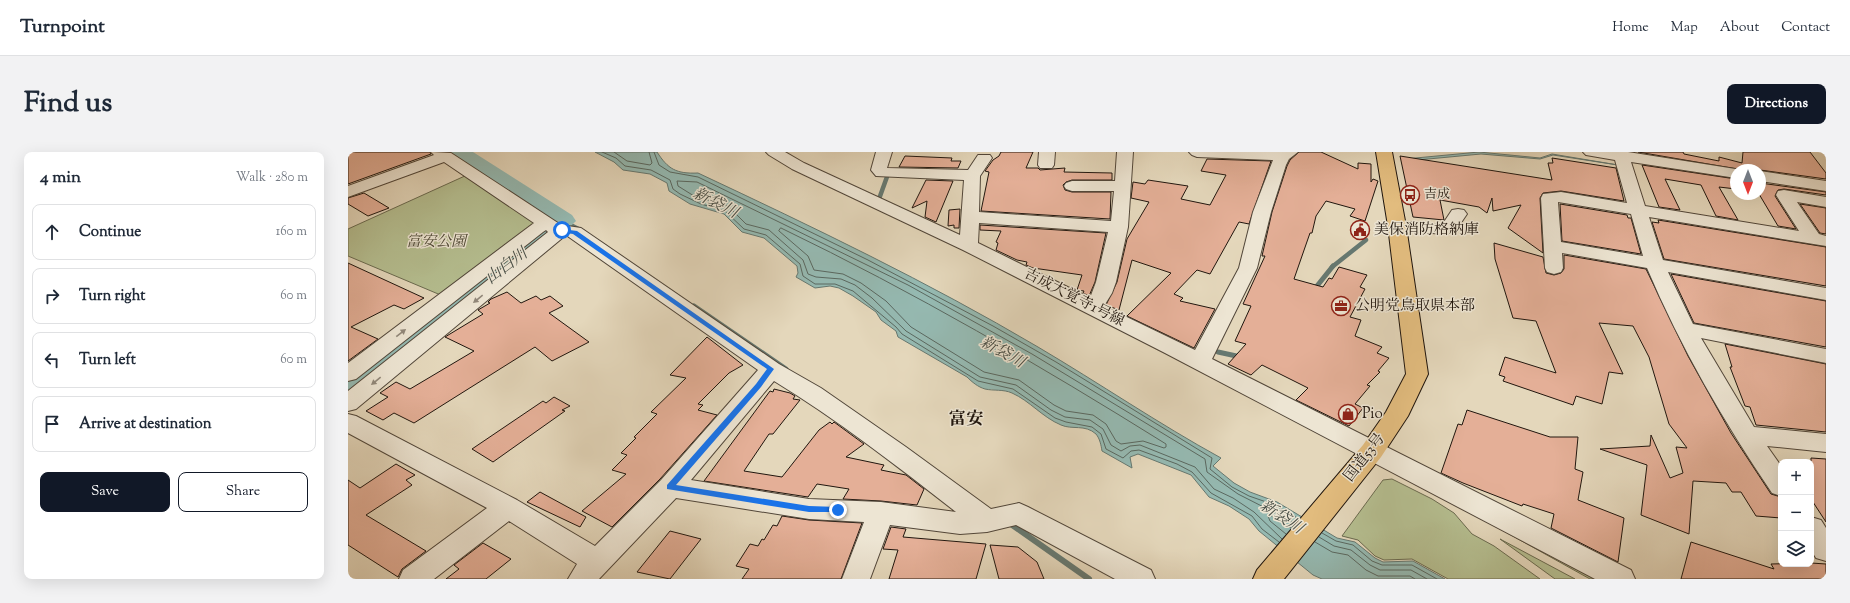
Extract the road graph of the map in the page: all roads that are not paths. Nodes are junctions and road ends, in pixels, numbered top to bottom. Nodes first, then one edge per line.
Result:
1 (774, 152) edge
2 (884, 152) edge
3 (1125, 152) edge
4 (1197, 152) edge
5 (1384, 152) edge
6 (1591, 152) edge
7 (442, 154) edge
8 (1286, 154) edge
9 (1621, 154) edge
10 (984, 158) dead end
11 (1730, 172) edge
12 (973, 175) junction
13 (1766, 177) edge
14 (1072, 186) dead end
15 (1122, 186) junction
16 (1826, 186) edge
17 (348, 192) edge
18 (1826, 202) edge
19 (1638, 210) junction
20 (1458, 214) dead end
21 (970, 217) junction
22 (1397, 226) junction
23 (554, 227) junction
24 (1119, 227) junction
25 (1820, 240) edge
26 (969, 246) junction
27 (1552, 246) junction
28 (1655, 264) junction
29 (1554, 268) dead end
30 (1826, 294) edge
31 (1092, 307) junction
32 (1686, 329) junction
33 (1826, 356) edge
34 (1200, 362) junction
35 (771, 369) junction
36 (348, 374) edge
37 (348, 404) edge
38 (348, 422) edge
39 (1746, 435) junction
40 (1826, 443) edge
41 (1372, 451) junction
42 (1778, 482) edge
43 (670, 487) junction
44 (508, 507) junction
45 (881, 513) junction
46 (987, 521) junction
47 (1813, 531) edge
48 (1826, 550) edge
49 (590, 570) edge
50 (413, 579) edge
51 (856, 579) edge
52 (1141, 579) edge
53 (1267, 579) edge
54 (1621, 579) edge

1 - 26 street, 吉成大覚寺1号線
2 - 12 street
3 - 15 street
4 - 8 street
5 - 22 highway, 国道53号
6 - 9 street
7 - 17 street
7 - 23 street
8 - 34 street
9 - 11 street
9 - 19 street
10 - 12 street
12 - 21 street
13 - 16 street
14 - 15 street
15 - 24 street
18 - 25 street
19 - 25 street
19 - 27 street
19 - 28 street
20 - 22 street
21 - 24 street
21 - 26 street
22 - 41 highway, 国道53号
23 - 35 street
36 -> 23 street
23 -> 37 street
24 - 31 street
26 - 31 street, 吉成大覚寺1号線
27 - 28 street
27 - 29 street
28 - 30 street
28 - 32 street
31 - 34 street, 吉成大覚寺1号線
32 - 33 street
32 - 39 street
34 - 41 street, 吉成大覚寺1号線
35 - 43 street
35 - 46 street
38 - 44 street
39 - 40 street
39 - 42 street
41 - 53 highway, 国道53号
41 - 54 street, 吉成大覚寺1号線
43 - 45 street
43 - 49 street
44 - 49 street
44 - 50 street
45 - 46 street
45 - 51 street
46 - 52 street
47 - 48 street

